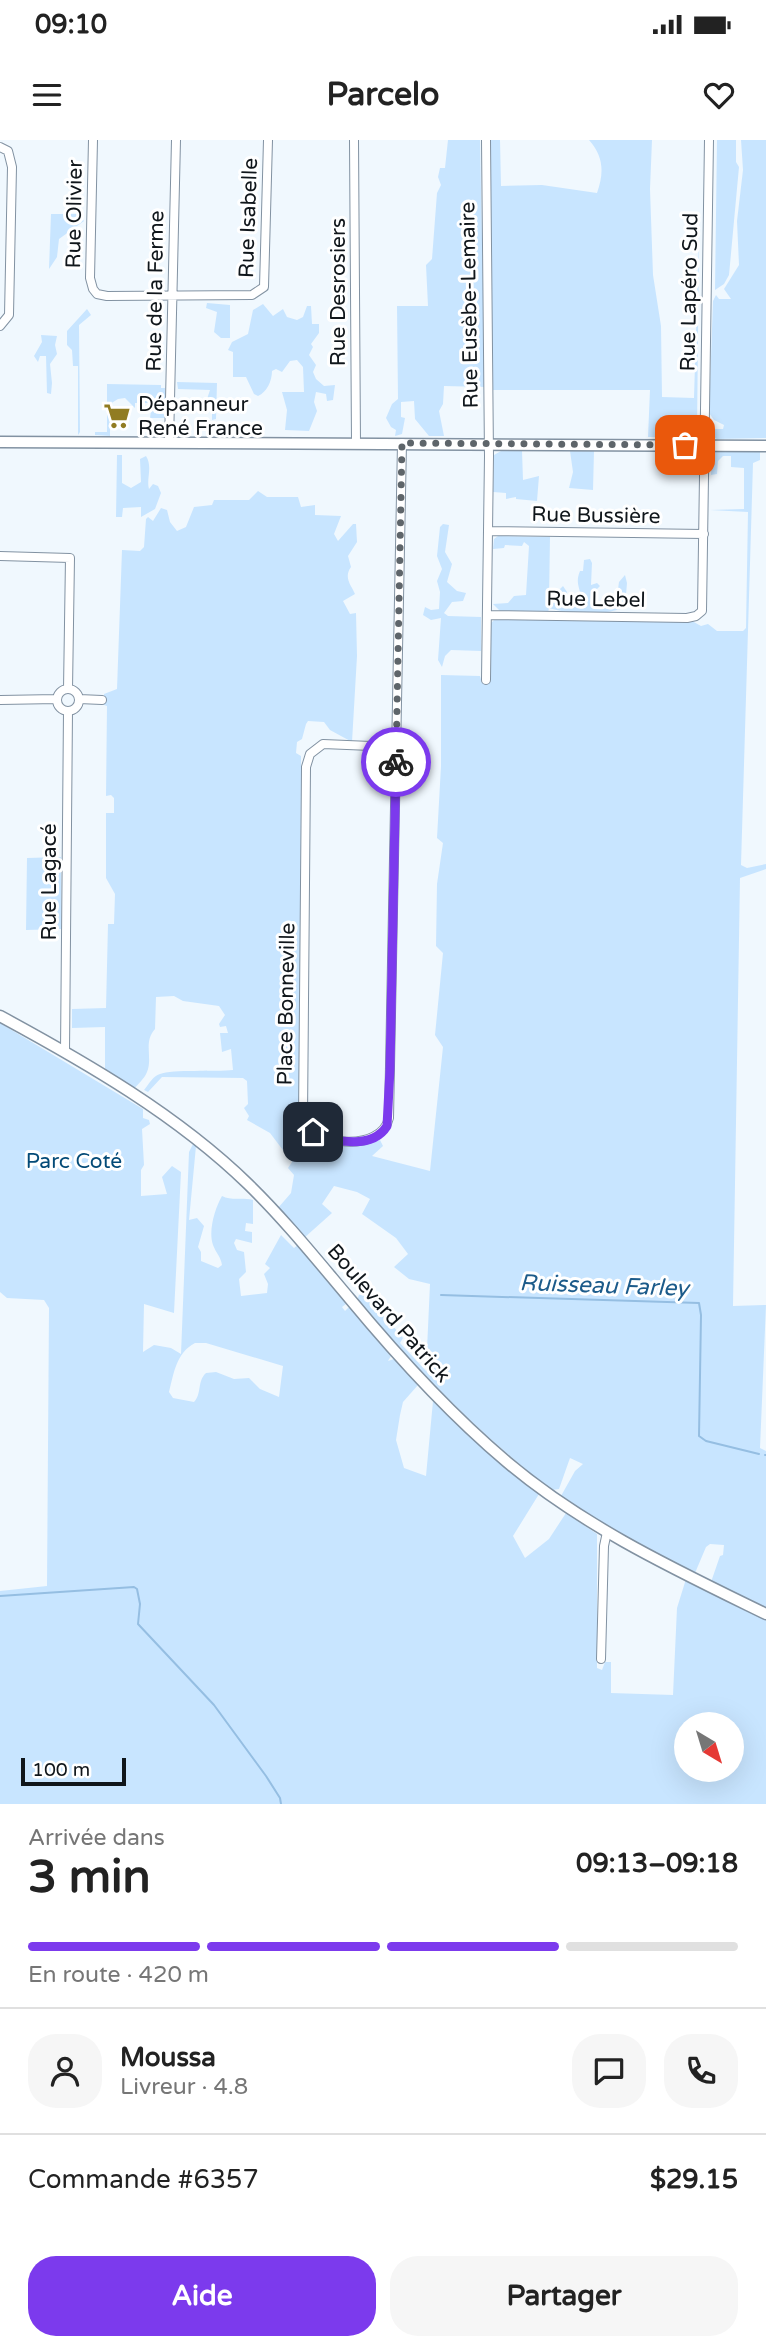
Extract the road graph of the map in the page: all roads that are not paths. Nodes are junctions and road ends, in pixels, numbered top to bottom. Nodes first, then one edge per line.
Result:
1 (93, 140) edge
2 (176, 140) edge
3 (268, 140) edge
4 (354, 140) edge
5 (486, 140) edge
6 (709, 140) edge
7 (0, 147) edge
8 (173, 296) junction
9 (0, 326) edge
10 (0, 442) edge
11 (169, 443) junction
12 (356, 443) junction
13 (406, 443) junction
14 (489, 444) junction
15 (705, 445) junction
16 (766, 446) edge
17 (488, 531) junction
18 (704, 534) junction
19 (0, 556) edge
20 (702, 611) joint
21 (487, 615) junction
22 (486, 680) dead end
23 (68, 689) junction
24 (57, 699) junction
25 (79, 699) junction
26 (0, 700) edge
27 (102, 700) dead end
28 (68, 711) junction
29 (396, 747) junction
30 (0, 1016) edge
31 (65, 1052) junction
32 (607, 1532) junction
33 (766, 1614) edge
34 (601, 1659) dead end

1 - 8 street, Rue Olivier
2 - 8 street, Rue de la Ferme
3 - 8 street, Rue Isabelle
4 - 12 street, Rue Desrosiers
5 - 14 street, Rue Eusèbe-Lemaire
6 - 15 street, Rue Lapéro Sud
7 - 9 street
8 - 11 street, Rue de la Ferme
10 - 11 street
11 - 12 street
12 - 13 street
13 - 14 street
13 - 29 street, Place Bonneville
14 - 15 street
14 - 17 street, Rue Eusèbe-Lemaire
15 - 16 street
15 - 18 street, Rue Lapéro Sud
17 - 18 street, Rue Bussière
17 - 21 street, Rue Eusèbe-Lemaire
18 - 20 street, Rue Lapéro Sud
19 - 23 street
20 - 21 street, Rue Lebel
21 - 22 street, Rue Eusèbe-Lemaire
23 - 24 street
23 - 25 street
24 - 26 street
24 - 28 street
25 - 27 street
25 - 28 street
28 - 31 street, Rue Lagacé
29 - 29 street, Place Bonneville
30 - 31 street, Boulevard Patrick
31 - 32 street, Boulevard Patrick
32 - 33 street, Boulevard Patrick
32 - 34 street

